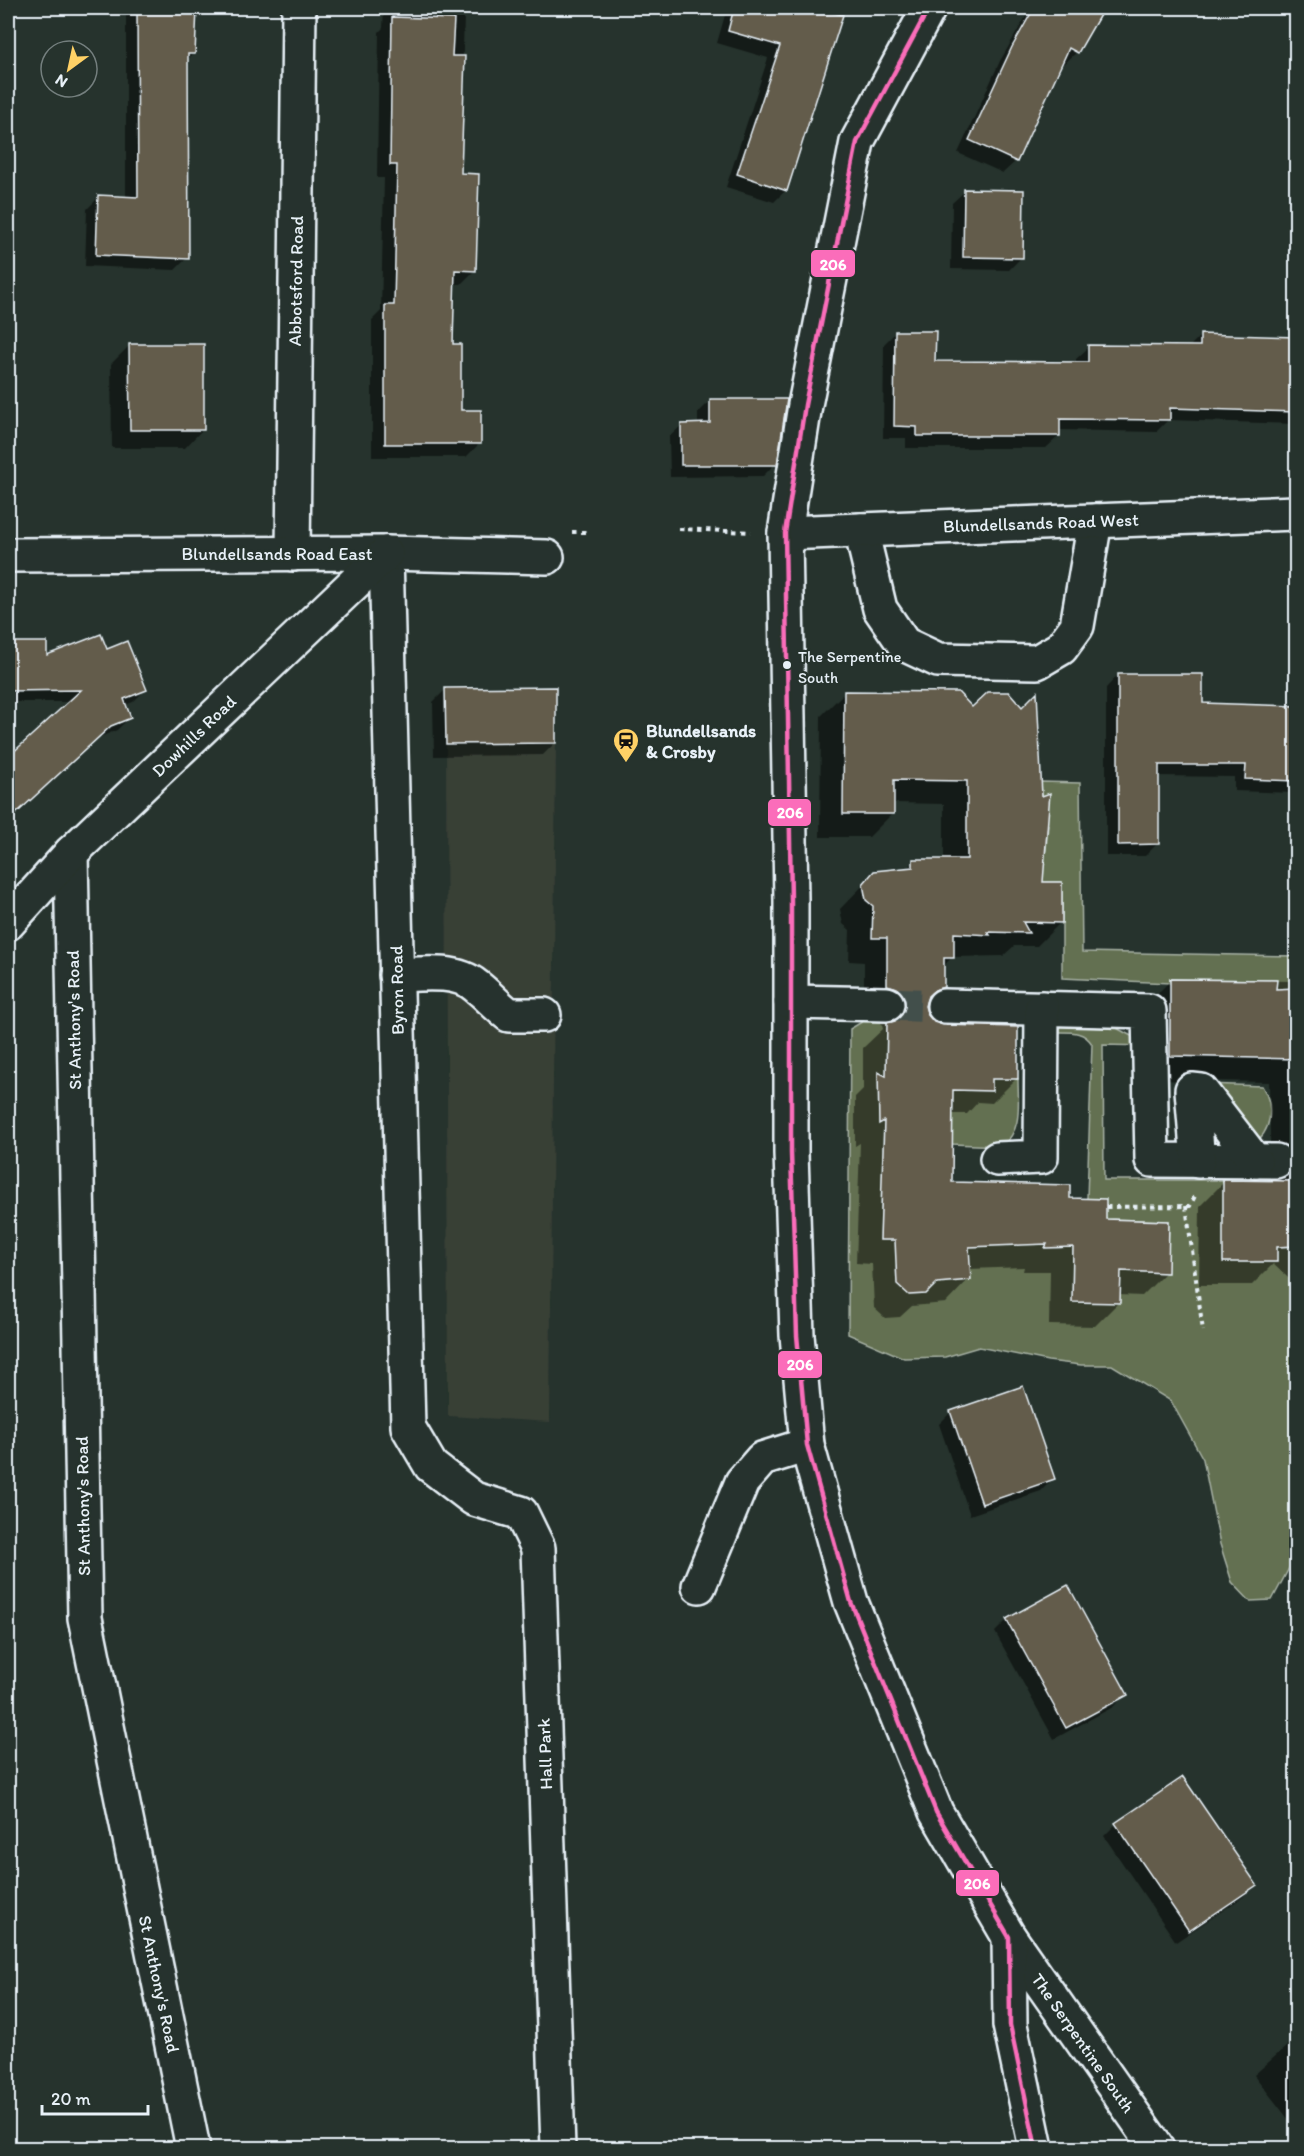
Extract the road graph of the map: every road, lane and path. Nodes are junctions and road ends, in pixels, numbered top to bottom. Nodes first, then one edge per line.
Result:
1 (299, 8) edge
2 (929, 8) edge
3 (1296, 513) edge
4 (1095, 521) junction
5 (679, 529) dead end
6 (861, 530) junction
7 (785, 533) junction
8 (293, 554) junction
9 (386, 554) junction
10 (8, 555) edge
11 (547, 557) dead end
12 (71, 852) junction
13 (8, 923) edge
14 (396, 975) junction
15 (791, 1002) junction
16 (887, 1004) tunnel mouth
17 (944, 1006) tunnel mouth
18 (1042, 1008) junction
19 (544, 1015) dead end
20 (997, 1159) dead end
21 (1205, 1161) junction
22 (1186, 1206) junction
23 (1106, 1207) dead end
24 (1203, 1331) dead end
25 (408, 1427) joint
26 (807, 1445) junction
27 (699, 1586) dead end
28 (1010, 1937) junction
29 (193, 2148) edge
30 (558, 2148) edge
31 (1036, 2148) edge
32 (1157, 2148) edge

1 - 8 street, Abbotsford Road
2 - 7 street, The Serpentine South
3 - 4 street, Blundellsands Road West
4 - 6 street, Blundellsands Road West
4 - 6 street
5 - 7 path
6 - 7 street, Blundellsands Road West
7 - 15 street, The Serpentine South
8 - 9 street, Blundellsands Road East
8 - 10 street, Blundellsands Road East
9 - 11 street, Blundellsands Road East
9 - 12 street, Dowhills Road
9 - 14 street, Byron Road
12 - 13 street, Dowhills Road
12 - 29 street, St Anthony's Road
14 - 19 street
14 - 25 street, Byron Road
15 - 16 street
15 - 26 street, The Serpentine South
17 - 18 street
18 - 20 street
18 - 21 street
21 - 21 street
21 - 22 path
22 - 23 path
22 - 24 path
25 - 30 street, Hall Park
26 - 27 street
26 - 28 street, The Serpentine South
28 - 31 street
28 - 32 street, The Serpentine South

